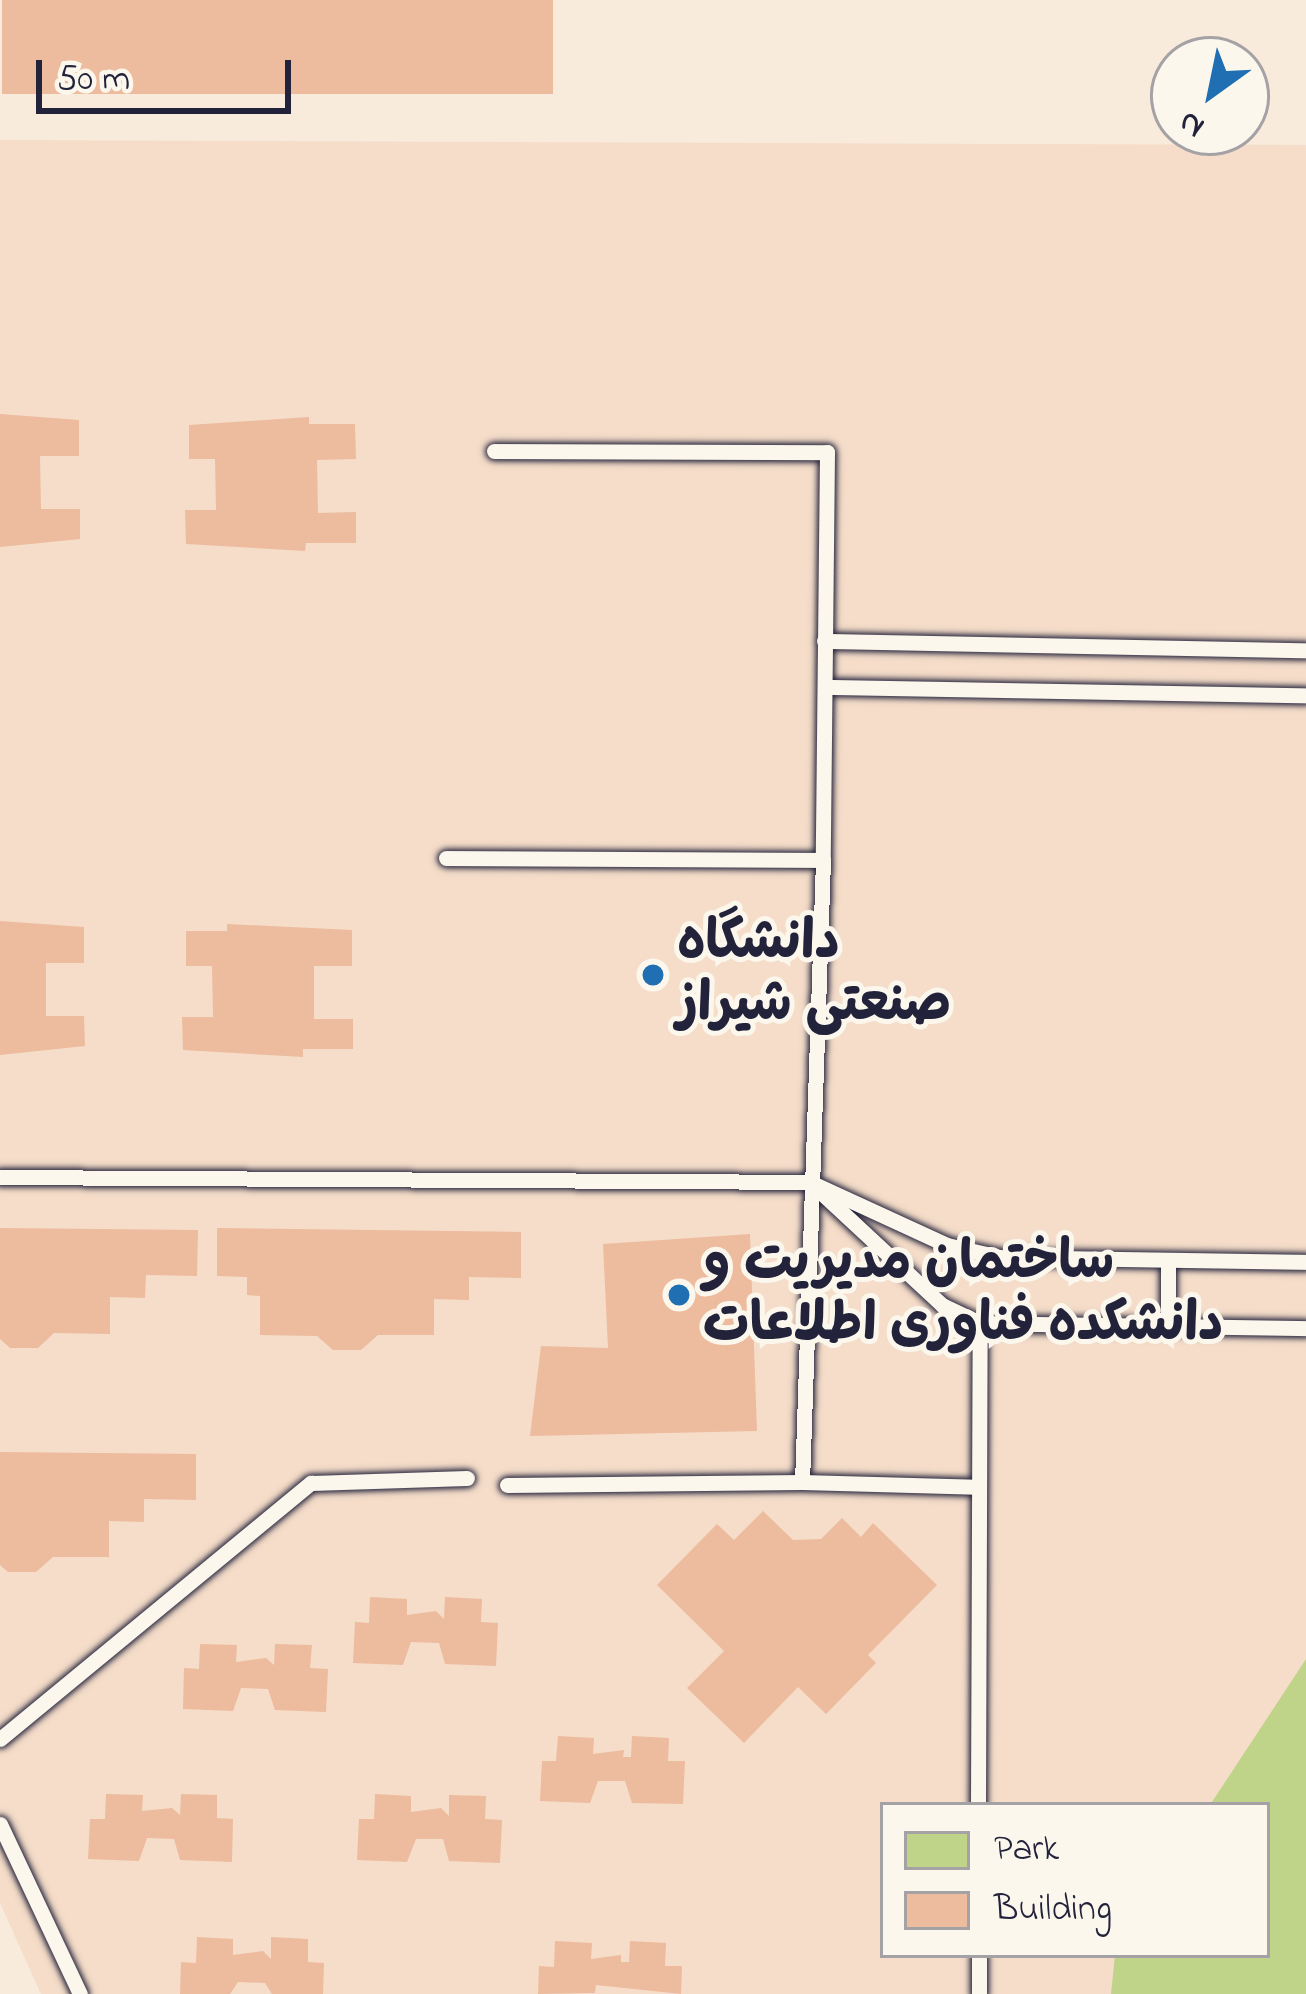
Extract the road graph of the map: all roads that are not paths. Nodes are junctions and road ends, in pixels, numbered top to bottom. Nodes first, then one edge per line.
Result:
1 (494, 451) dead end
2 (824, 641) junction
3 (1306, 650) edge
4 (826, 687) junction
5 (1306, 695) edge
6 (446, 858) dead end
7 (823, 860) junction
8 (0, 1177) edge
9 (810, 1182) junction
10 (1306, 1262) edge
11 (1168, 1264) junction
12 (980, 1323) junction
13 (1168, 1323) junction
14 (1306, 1328) edge
15 (467, 1478) dead end
16 (802, 1482) junction
17 (507, 1485) dead end
18 (976, 1487) junction
19 (0, 1738) edge
20 (978, 1802) edge
21 (0, 1824) edge
22 (979, 1958) edge
23 (80, 1994) edge
24 (979, 1994) edge

1 - 2 lane
2 - 3 lane
2 - 4 lane
4 - 5 lane
4 - 7 lane
6 - 7 lane
7 - 9 lane
8 - 9 lane
9 - 11 lane
9 - 12 lane
9 - 16 lane
10 - 11 lane
11 - 13 lane
12 - 13 lane
12 - 18 lane
13 - 14 lane
15 - 19 lane
16 - 17 lane
16 - 18 lane
18 - 20 lane
21 - 23 lane
22 - 24 lane

